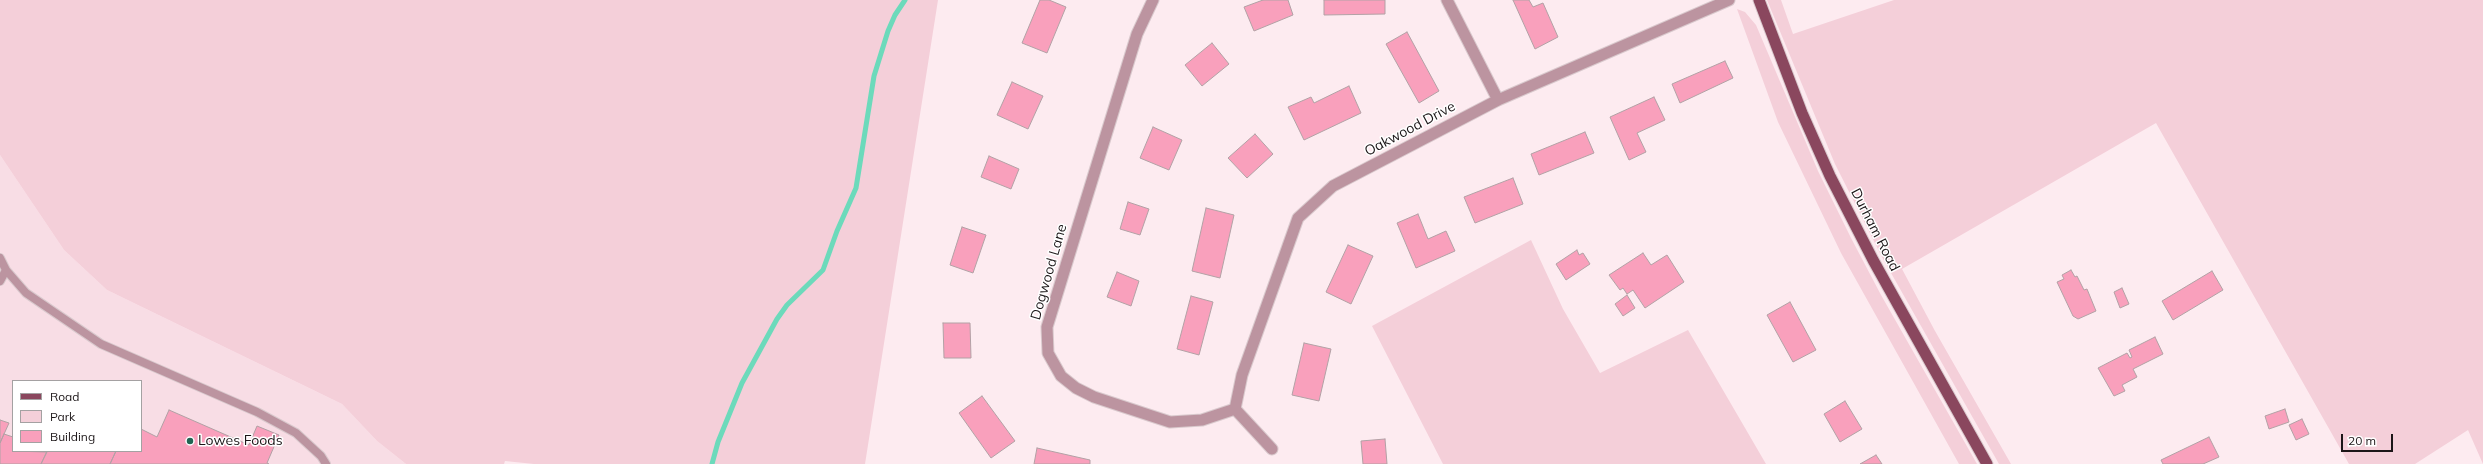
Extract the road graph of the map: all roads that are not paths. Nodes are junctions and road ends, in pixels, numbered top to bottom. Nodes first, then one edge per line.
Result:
1 (1153, 0) edge
2 (1447, 0) edge
3 (1729, 0) edge
4 (1759, 0) edge
5 (1498, 100) junction
6 (0, 258) edge
7 (6, 270) junction
8 (0, 281) edge
9 (1235, 409) junction
10 (1272, 449) dead end
11 (326, 464) edge
12 (1988, 464) edge

1 - 9 street, Dogwood Lane
2 - 5 street
3 - 5 street, Oakwood Drive
4 - 12 main road, Durham Road
5 - 9 street, Oakwood Drive
6 - 7 lane
7 - 8 lane
7 - 11 lane
9 - 10 street

